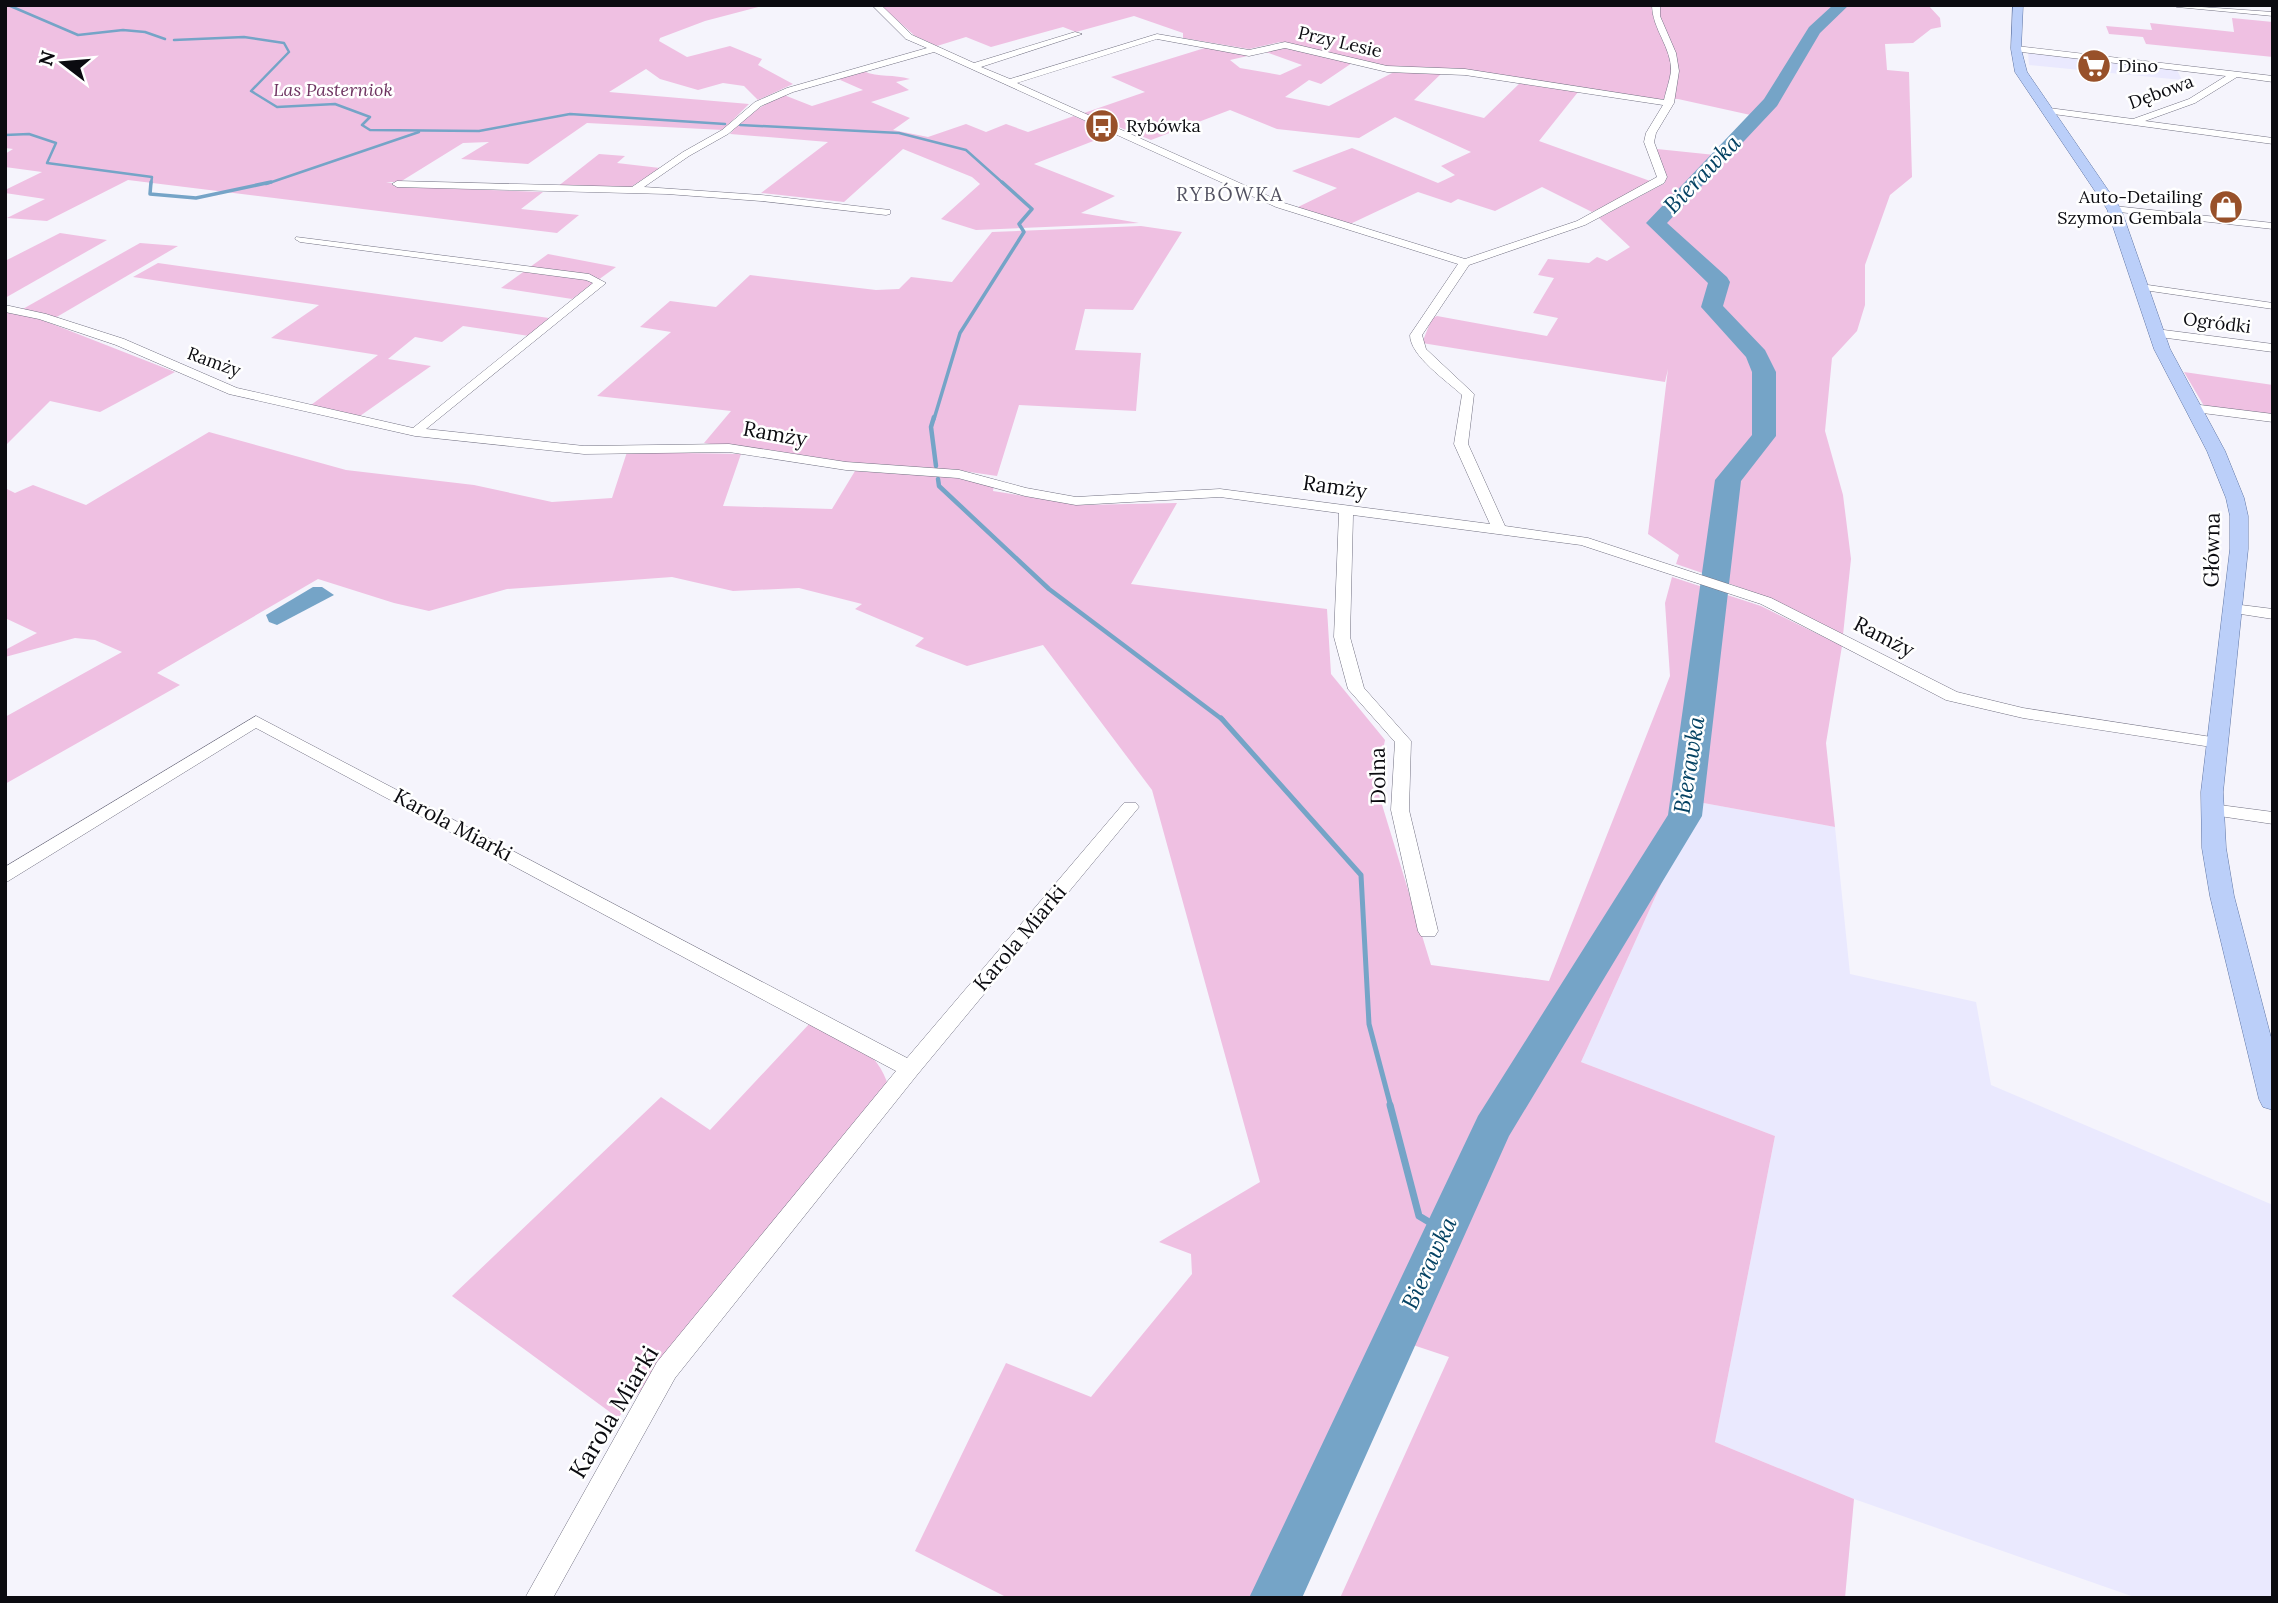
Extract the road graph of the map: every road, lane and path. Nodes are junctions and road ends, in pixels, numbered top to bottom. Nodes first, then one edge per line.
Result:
1 (876, 5) edge
2 (1656, 5) edge
3 (2018, 5) edge
4 (2177, 5) edge
5 (2273, 14) edge
6 (1078, 34) dead end
7 (934, 49) junction
8 (2016, 49) junction
9 (974, 66) junction
10 (2236, 74) junction
11 (2273, 79) edge
12 (1011, 82) junction
13 (1669, 103) junction
14 (2049, 111) junction
15 (2134, 122) junction
16 (2273, 141) edge
17 (397, 184) dead end
18 (634, 190) junction
19 (2114, 209) junction
20 (886, 212) dead end
21 (2273, 226) edge
22 (300, 239) dead end
23 (1465, 263) junction
24 (2141, 286) junction
25 (2273, 306) edge
26 (5, 308) edge
27 (2156, 334) junction
28 (2273, 348) edge
29 (2192, 408) junction
30 (2273, 418) edge
31 (415, 432) junction
32 (1346, 509) junction
33 (1500, 531) junction
34 (2233, 608) junction
35 (2273, 614) edge
36 (2218, 743) junction
37 (1130, 807) dead end
38 (2212, 810) junction
39 (2273, 818) edge
40 (5, 876) edge
41 (1427, 932) dead end
42 (910, 1069) junction
43 (2273, 1099) edge
44 (538, 1598) edge

1 - 7 street
2 - 13 street
3 - 8 main road
4 - 5 street
6 - 9 street
7 - 9 street
7 - 18 street
8 - 10 street
8 - 14 main road, Główna
9 - 12 street
10 - 11 street
10 - 15 street, Dębowa
12 - 13 street, Przy Lesie
12 - 23 street
13 - 23 street
14 - 15 street, Dębowa
14 - 19 main road, Główna
15 - 16 street
17 - 18 street
18 - 20 street
19 - 21 street
19 - 24 main road, Główna
22 - 31 street
23 - 33 street
24 - 25 street
24 - 27 main road, Główna
26 - 31 street, Ramży
27 - 28 street, Ogródki
27 - 29 main road, Główna
29 - 30 street
29 - 34 main road, Główna
31 - 32 street, Ramży
32 - 33 street, Ramży
32 - 41 street, Dolna
33 - 36 street, Ramży
34 - 35 street
34 - 36 main road, Główna
36 - 38 main road, Główna
37 - 42 street, Karola Miarki
38 - 39 street
38 - 43 main road, Główna
40 - 42 street, Karola Miarki
42 - 44 street, Karola Miarki

